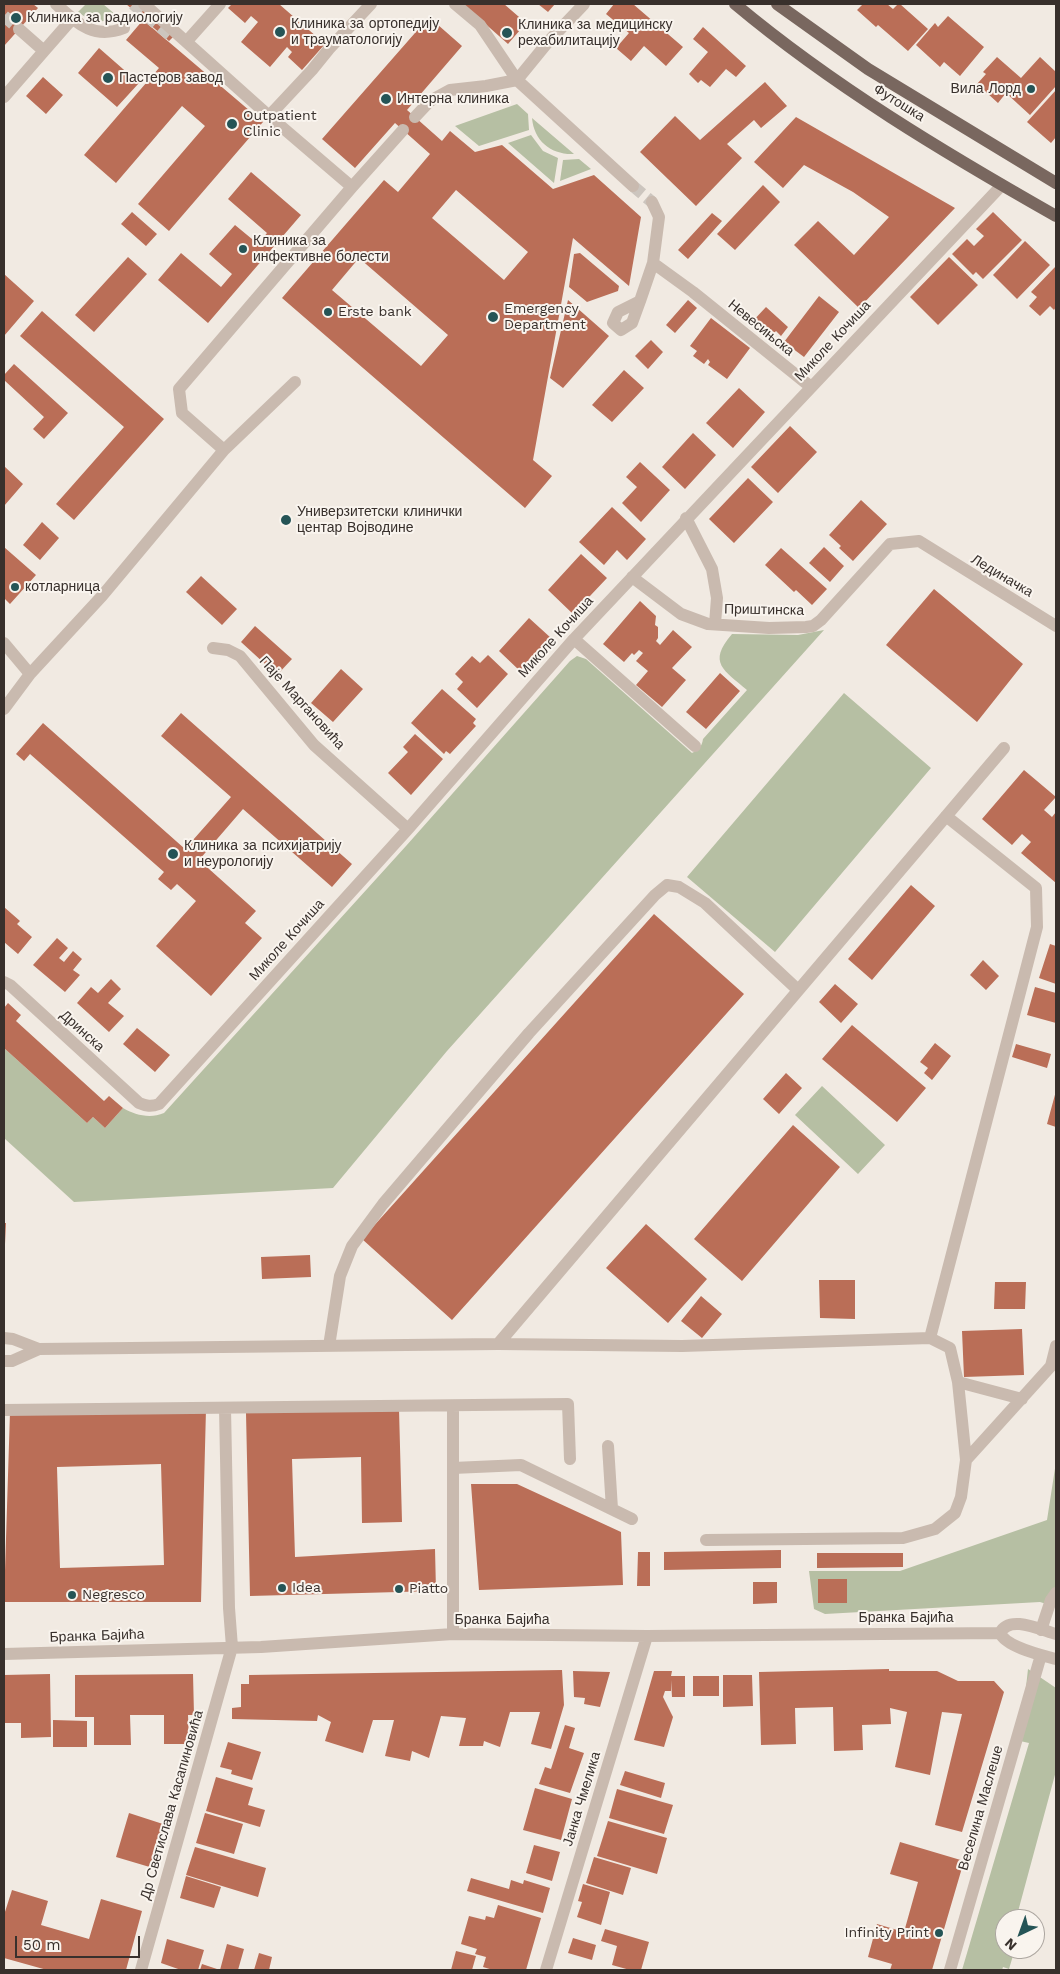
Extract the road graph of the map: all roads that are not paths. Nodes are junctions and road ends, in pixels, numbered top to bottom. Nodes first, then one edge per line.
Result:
1 (56, 4) edge
2 (144, 4) edge
3 (220, 4) edge
4 (369, 4) edge
5 (455, 4) edge
6 (584, 4) edge
7 (735, 4) edge
8 (777, 4) edge
9 (72, 19) junction
10 (124, 28) dead end
11 (19, 29) tunnel mouth
12 (181, 39) junction
13 (44, 51) junction
14 (517, 80) junction
15 (4, 96) edge
16 (269, 116) junction
17 (415, 117) dead end
18 (403, 130) dead end
19 (1056, 183) edge
20 (1002, 185) junction
21 (633, 186) tunnel mouth
22 (352, 187) junction
23 (652, 202) tunnel mouth
24 (1056, 216) edge
25 (653, 263) junction
26 (640, 301) dead end
27 (295, 382) dead end
28 (811, 386) junction
29 (224, 450) junction
30 (686, 518) junction
31 (958, 567) joint
32 (632, 577) junction
33 (715, 624) junction
34 (1056, 626) edge
35 (574, 639) junction
36 (4, 643) edge
37 (213, 648) dead end
38 (30, 674) junction
39 (4, 708) edge
40 (695, 746) dead end
41 (1004, 748) dead end
42 (946, 816) junction
43 (408, 829) junction
44 (4, 982) edge
45 (798, 990) junction
46 (139, 1103) joint
47 (4, 1338) edge
48 (930, 1338) junction
49 (498, 1344) junction
50 (329, 1346) junction
51 (1056, 1346) edge
52 (39, 1349) junction
53 (4, 1361) edge
54 (958, 1382) junction
55 (1022, 1399) junction
56 (453, 1407) junction
57 (225, 1408) junction
58 (4, 1410) edge
59 (608, 1446) dead end
60 (570, 1459) dead end
61 (966, 1460) junction
62 (453, 1468) junction
63 (612, 1509) junction
64 (632, 1519) dead end
65 (706, 1540) dead end
66 (1056, 1593) edge
67 (1041, 1630) junction
68 (1000, 1633) junction
69 (453, 1634) junction
70 (1056, 1634) edge
71 (647, 1636) junction
72 (232, 1648) junction
73 (4, 1654) edge
74 (1041, 1655) junction
75 (1056, 1659) edge
76 (141, 1970) edge
77 (546, 1970) edge
78 (950, 1970) edge

1 - 9 street
2 - 12 street
3 - 12 street
4 - 16 street
5 - 14 street
6 - 14 street
7 - 20 main road, Футошка
8 - 19 main road, Футошка
9 - 10 street
9 - 13 street
11 - 13 street
12 - 16 street
13 - 15 street
14 - 17 street
14 - 21 street
16 - 22 street
18 - 22 street
20 - 24 main road, Футошка
20 - 28 street, Миколе Кочиша
22 - 29 street
23 - 25 street
25 - 26 street
25 - 28 street, Невесињска
27 - 29 street
28 - 30 street, Миколе Кочиша
29 - 38 street
30 - 32 street, Миколе Кочиша
30 - 33 street
31 - 33 street, Приштинска
31 - 34 street, Лединачка
32 - 33 street, Приштинска
32 - 35 street, Миколе Кочиша
35 - 40 street
35 - 43 street, Миколе Кочиша
36 - 38 street
37 - 43 street, Паје Маргановића
38 - 39 street
41 - 42 street
42 - 45 street
42 - 48 street
43 - 46 street, Миколе Кочиша
44 - 46 street, Дринска
45 - 49 street
45 - 50 street
47 - 52 street
48 - 49 street
48 - 54 street
49 - 50 street
50 - 52 street
51 - 55 street
52 - 53 street
54 - 55 street
54 - 61 street
55 - 61 street
56 - 57 street
56 - 60 street
56 - 62 street
57 - 58 street
57 - 72 street
59 - 63 street
61 - 65 street
62 - 63 street
62 - 69 street
63 - 64 street
66 - 67 street
67 - 68 street, Бранка Бајића
67 - 70 street, Бранка Бајића
68 - 71 street, Бранка Бајића
68 - 74 street
69 - 71 street, Бранка Бајића
69 - 72 street, Бранка Бајића
71 - 77 street, Јанка Чмелика
72 - 73 street, Бранка Бајића
72 - 76 street, Др Светислава Касапиновића
74 - 75 street
74 - 78 street, Веселина Маслеше

